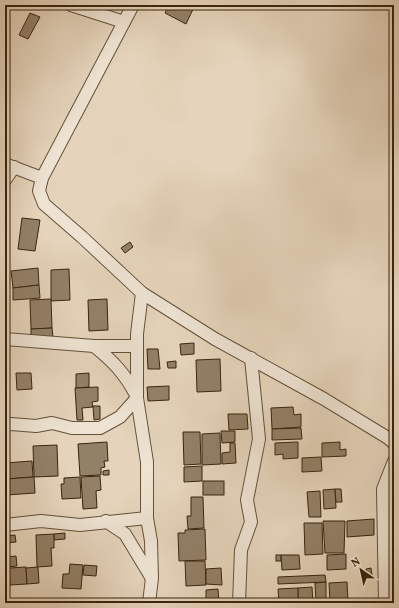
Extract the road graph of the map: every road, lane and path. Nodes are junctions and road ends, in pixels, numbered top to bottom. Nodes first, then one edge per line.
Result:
1 (71, 5) edge
2 (133, 5) edge
3 (124, 22) junction
4 (9, 166) edge
5 (42, 178) junction
6 (5, 180) edge
7 (142, 293) junction
8 (5, 339) edge
9 (94, 346) junction
10 (137, 346) junction
11 (251, 358) junction
12 (137, 398) junction
13 (5, 425) edge
14 (391, 441) edge
15 (394, 456) edge
16 (394, 461) edge
17 (147, 518) junction
18 (106, 522) junction
19 (5, 524) edge
20 (152, 578) junction
21 (149, 603) edge
22 (239, 603) edge
23 (385, 603) edge

1 - 3 street
2 - 3 street
3 - 5 street
4 - 5 street
4 - 6 street
5 - 7 street
7 - 10 street
7 - 11 street
8 - 9 street
9 - 10 street
9 - 12 street
10 - 12 street
11 - 14 street
11 - 22 street
12 - 13 street
12 - 17 street
14 - 15 street
16 - 23 street
17 - 18 street
17 - 20 street
18 - 19 street
18 - 20 street
20 - 21 street

